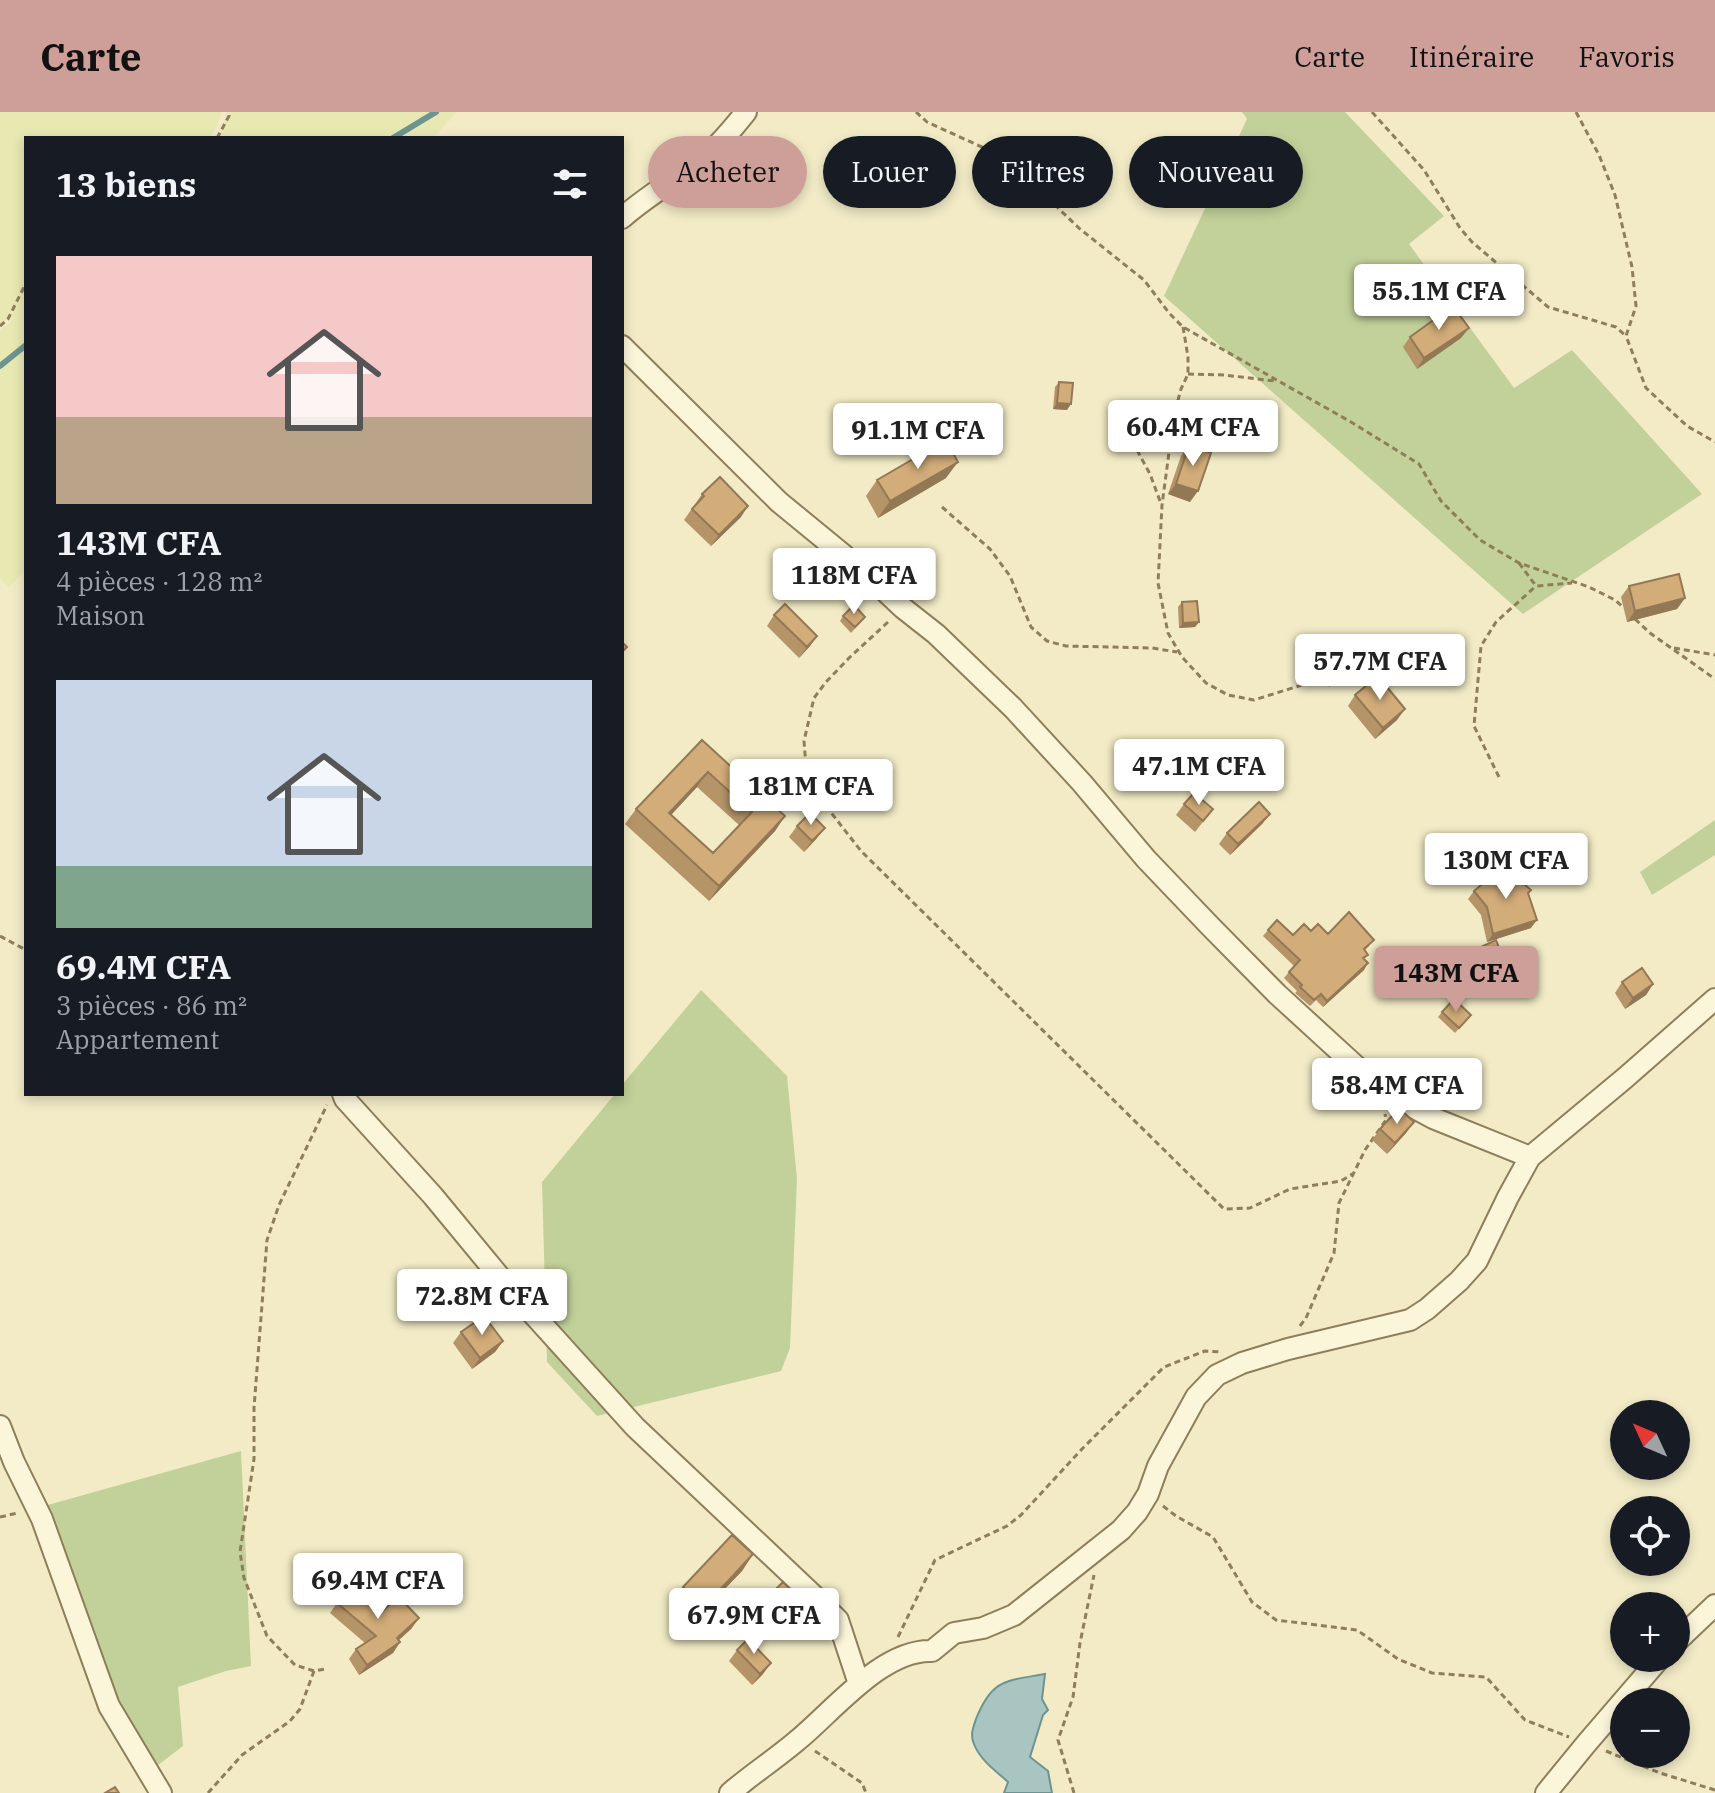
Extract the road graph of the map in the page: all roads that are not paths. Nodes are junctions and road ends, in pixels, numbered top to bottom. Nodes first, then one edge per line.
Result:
1 (746, 112) edge
2 (624, 217) edge
3 (624, 348) edge
4 (1715, 999) edge
5 (344, 1096) edge
6 (1530, 1157) junction
7 (0, 1426) edge
8 (1715, 1605) edge
9 (1690, 1629) edge
10 (1648, 1672) edge
11 (859, 1684) junction
12 (161, 1793) edge
13 (730, 1793) edge
14 (1546, 1793) edge

1 - 2 street
3 - 6 street
4 - 6 street
5 - 11 street
6 - 11 street
7 - 12 street
8 - 9 street
10 - 14 street
11 - 13 street

